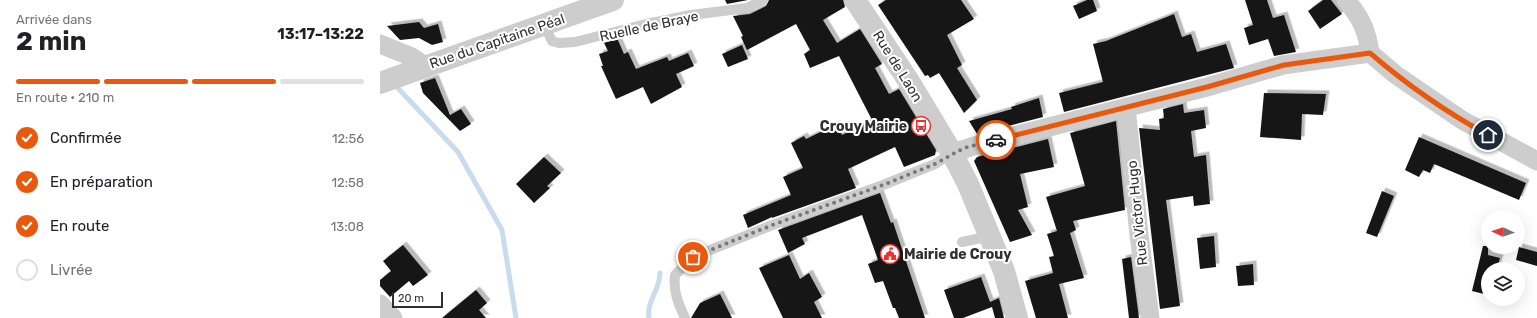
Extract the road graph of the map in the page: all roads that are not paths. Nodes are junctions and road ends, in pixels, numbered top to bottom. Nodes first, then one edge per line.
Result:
1 (613, 0) edge
2 (763, 0) edge
3 (855, 0) edge
4 (1346, 0) edge
5 (544, 26) junction
6 (380, 44) edge
7 (1370, 53) junction
8 (424, 66) junction
9 (380, 83) edge
10 (1126, 107) junction
11 (952, 153) junction
12 (1537, 161) edge
13 (991, 236) junction
14 (962, 242) dead end
15 (380, 304) edge
16 (393, 318) edge
17 (685, 318) edge
18 (1017, 318) edge
19 (1150, 318) edge

1 - 5 street, Rue du Capitaine Péal
2 - 5 lane, Ruelle de Braye
3 - 11 street, Rue de Laon
4 - 7 street
5 - 8 street, Rue du Capitaine Péal
6 - 8 street
7 - 10 street
7 - 12 street
8 - 9 street, Rue du Capitaine Péal
10 - 11 street
10 - 19 street, Rue Victor Hugo
11 - 13 street, Rue de Laon
11 - 17 lane
13 - 14 lane
13 - 18 street, Rue de Laon
15 - 16 street

